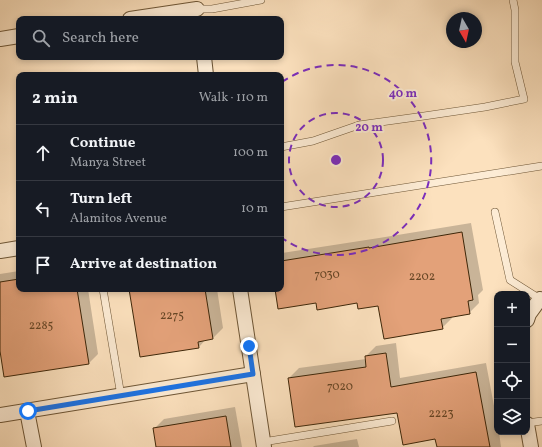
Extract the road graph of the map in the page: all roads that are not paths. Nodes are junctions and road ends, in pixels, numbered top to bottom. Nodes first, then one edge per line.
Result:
1 (261, 0) edge
2 (513, 0) edge
3 (198, 9) edge
4 (150, 16) edge
5 (16, 36) edge
6 (0, 39) edge
7 (204, 60) edge
8 (206, 72) edge
9 (284, 147) edge
10 (542, 166) edge
11 (284, 208) edge
12 (495, 212) dead end
13 (16, 248) edge
14 (0, 251) edge
15 (104, 292) edge
16 (240, 292) edge
17 (540, 299) joint
18 (530, 312) edge
19 (253, 374) junction
20 (121, 396) junction
21 (28, 411) junction
22 (0, 415) edge
23 (392, 421) dead end
24 (542, 421) edge
25 (530, 423) edge
26 (529, 435) edge
27 (264, 444) edge
28 (34, 447) edge
29 (531, 447) edge

1 - 3 lane
2 - 9 lane
3 - 4 street
5 - 6 street
7 - 8 street
10 - 11 lane
12 - 17 lane
13 - 14 street
15 - 20 lane
16 - 19 street
17 - 18 street
19 - 20 street
19 - 27 street
20 - 21 street
21 - 22 street
21 - 28 street
23 - 27 lane
24 - 25 lane
26 - 29 street

